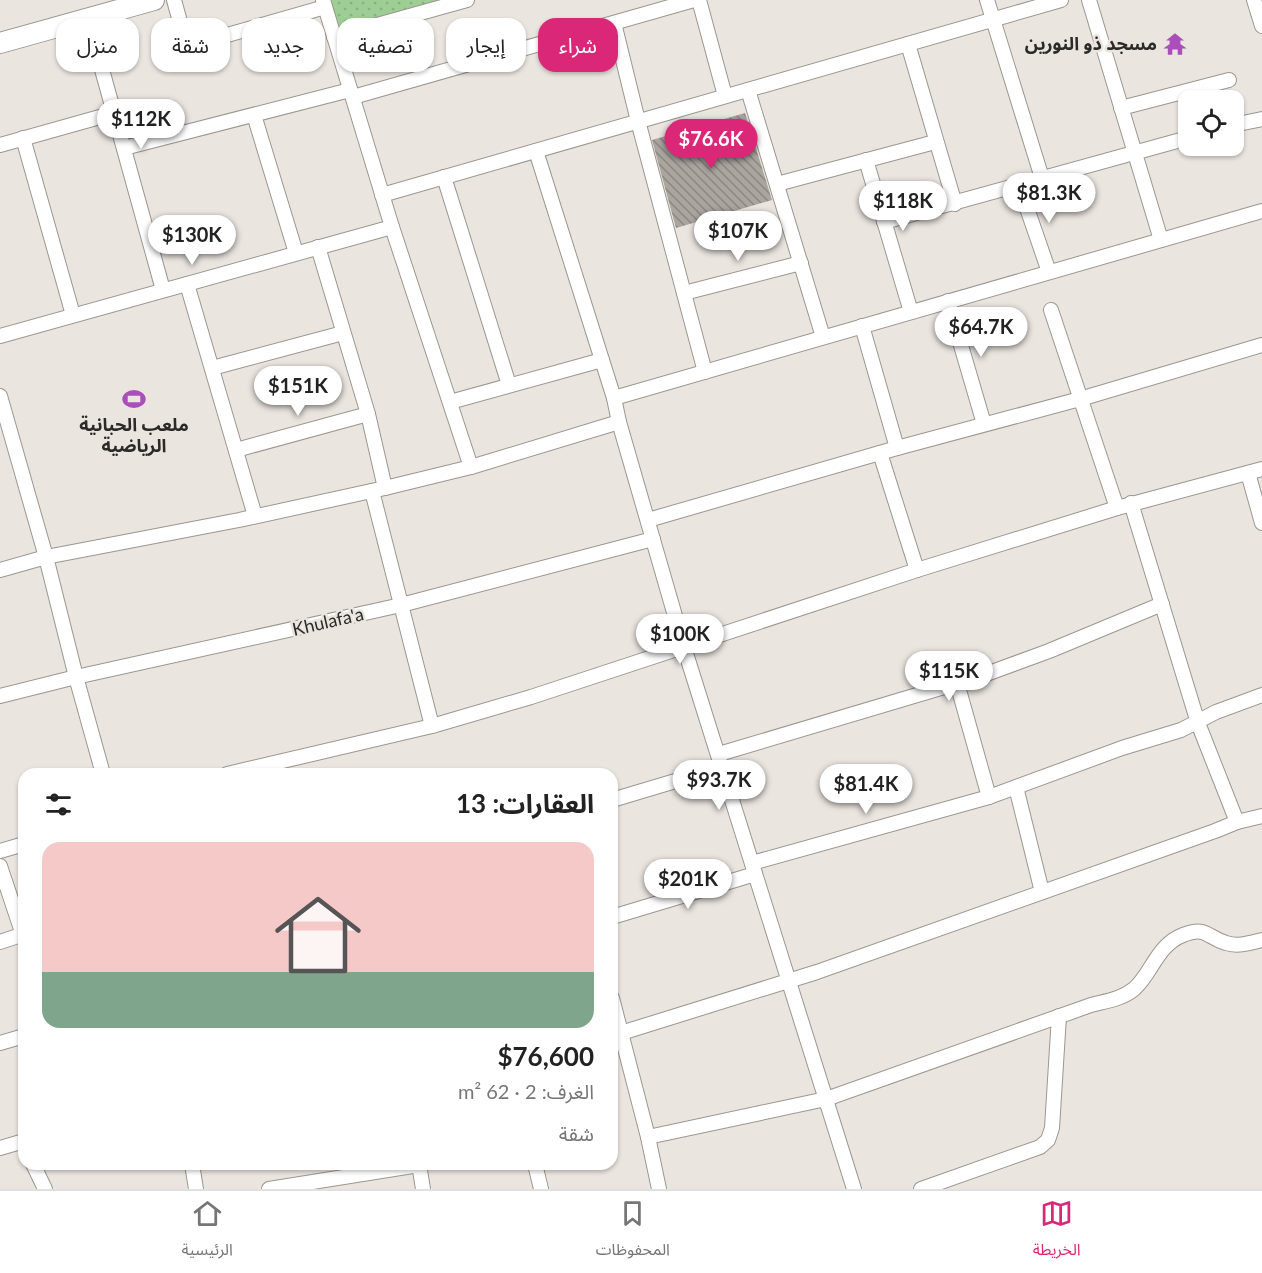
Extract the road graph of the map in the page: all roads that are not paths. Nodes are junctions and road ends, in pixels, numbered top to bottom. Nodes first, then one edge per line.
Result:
1 (154, 0) edge
2 (174, 0) edge
3 (467, 0) edge
4 (694, 0) edge
5 (699, 0) edge
6 (987, 0) edge
7 (1061, 0) edge
8 (1089, 0) edge
9 (1254, 0) edge
10 (324, 3) edge
11 (91, 18) edge
12 (993, 20) junction
13 (618, 21) edge
14 (1262, 26) edge
15 (56, 28) edge
16 (618, 35) edge
17 (334, 37) junction
18 (0, 43) edge
19 (538, 43) edge
20 (908, 44) junction
21 (103, 72) edge
22 (1229, 80) dead end
23 (748, 90) junction
24 (352, 93) junction
25 (725, 96) junction
26 (1121, 108) junction
27 (114, 114) junction
28 (254, 115) junction
29 (1262, 119) edge
30 (638, 121) junction
31 (1244, 123) edge
32 (23, 138) junction
33 (1178, 141) edge
34 (935, 142) junction
35 (0, 145) edge
36 (124, 148) junction
37 (536, 151) junction
38 (1135, 154) junction
39 (866, 160) junction
40 (444, 177) junction
41 (1042, 178) junction
42 (777, 184) junction
43 (1019, 185) junction
44 (382, 195) junction
45 (955, 204) junction
46 (1262, 211) edge
47 (884, 222) junction
48 (392, 227) junction
49 (1161, 240) junction
50 (318, 247) junction
51 (297, 253) junction
52 (801, 263) junction
53 (1049, 273) junction
54 (187, 284) junction
55 (163, 290) junction
56 (684, 293) junction
57 (948, 301) junction
58 (1051, 310) dead end
59 (911, 312) junction
60 (73, 315) junction
61 (862, 326) junction
62 (343, 333) junction
63 (0, 336) edge
64 (823, 338) junction
65 (1262, 345) edge
66 (602, 360) junction
67 (212, 368) junction
68 (705, 372) junction
69 (509, 386) junction
70 (0, 396) edge
71 (614, 398) junction
72 (1080, 399) junction
73 (450, 402) junction
74 (368, 414) junction
75 (619, 422) junction
76 (984, 424) junction
77 (897, 448) junction
78 (236, 450) junction
79 (880, 453) junction
80 (471, 467) junction
81 (1262, 469) edge
82 (1248, 473) junction
83 (379, 490) junction
84 (1131, 503) junction
85 (1117, 508) junction
86 (255, 516) junction
87 (648, 520) junction
88 (1262, 523) edge
89 (653, 539) junction
90 (46, 557) junction
91 (0, 570) edge
92 (918, 570) junction
93 (1162, 604) junction
94 (401, 605) junction
95 (684, 647) junction
96 (76, 677) junction
97 (957, 683) junction
98 (1262, 695) edge
99 (0, 696) edge
100 (1198, 723) junction
101 (432, 726) junction
102 (720, 761) junction
103 (101, 768) edge
104 (253, 768) edge
105 (1016, 787) junction
106 (989, 797) junction
107 (618, 798) edge
108 (1262, 816) edge
109 (1237, 822) junction
110 (18, 846) edge
111 (0, 851) edge
112 (0, 866) edge
113 (753, 869) junction
114 (1042, 892) junction
115 (618, 915) edge
116 (18, 920) edge
117 (18, 937) edge
118 (1262, 940) edge
119 (0, 942) edge
120 (790, 980) junction
121 (1059, 1017) junction
122 (618, 1021) edge
123 (621, 1033) junction
124 (18, 1037) edge
125 (0, 1042) edge
126 (825, 1099) junction
127 (648, 1137) junction
128 (18, 1144) edge
129 (0, 1148) edge
130 (36, 1170) edge
131 (193, 1170) edge
132 (383, 1170) edge
133 (420, 1170) edge
134 (536, 1170) edge
135 (958, 1183) edge
136 (45, 1189) edge
137 (196, 1189) edge
138 (269, 1189) edge
139 (423, 1189) edge
140 (541, 1189) edge
141 (659, 1189) edge
142 (854, 1189) edge
143 (921, 1189) edge

1 - 11 main road
2 - 10 street
3 - 17 street
4 - 13 street
5 - 25 street
6 - 12 street
7 - 12 street
8 - 26 street
9 - 14 street
10 - 17 street
12 - 20 street
12 - 41 street
15 - 18 main road
16 - 30 street
17 - 24 street
19 - 24 street
20 - 23 street
20 - 34 street
21 - 27 street
22 - 26 street
23 - 25 street
23 - 42 street
24 - 28 street
24 - 44 street
25 - 30 street
26 - 38 street
27 - 32 street
27 - 36 street
28 - 36 street
28 - 51 street
29 - 31 street
30 - 37 street
30 - 56 street
32 - 35 street
32 - 60 street
33 - 38 street
34 - 39 street
34 - 45 street
36 - 55 street
37 - 40 street
37 - 66 street
38 - 41 street
38 - 49 street
39 - 42 street
39 - 47 street
40 - 44 street
40 - 69 street
41 - 43 street
42 - 52 street
43 - 45 street
43 - 53 street
44 - 48 street
45 - 47 street
46 - 49 street
47 - 59 street
48 - 50 street
48 - 73 street
49 - 53 street
50 - 51 street
50 - 62 street
51 - 54 street
52 - 56 street
52 - 64 street
53 - 57 street
54 - 55 street
54 - 67 street
55 - 60 street
56 - 68 street
57 - 59 street
57 - 76 street
58 - 72 street
59 - 61 street
60 - 63 street
61 - 64 street
61 - 77 street
62 - 67 street
62 - 74 street
64 - 68 street
65 - 72 street
66 - 69 street
66 - 71 street
67 - 78 street
68 - 71 street
69 - 73 street
70 - 90 street
71 - 75 street
72 - 76 street
72 - 85 street
73 - 80 street
74 - 78 street
74 - 83 street
75 - 80 street
75 - 87 street
76 - 77 street
77 - 79 street
78 - 86 street
79 - 87 street
79 - 92 street
80 - 83 street
81 - 82 street
82 - 84 street
82 - 88 street
83 - 86 street
83 - 94 street
84 - 85 street
84 - 93 street
85 - 92 street
86 - 90 street
87 - 89 street
89 - 94 street, Khulafa'a
89 - 95 street
90 - 91 street
90 - 96 street
92 - 95 street
93 - 97 street
93 - 100 street
94 - 96 street, Khulafa'a
94 - 101 street
95 - 101 street
95 - 102 street
96 - 99 street, Khulafa'a
96 - 103 street
97 - 102 street
97 - 106 street
98 - 100 street
100 - 105 street
100 - 109 street
101 - 104 street
102 - 107 street
102 - 113 street
105 - 106 street
105 - 114 street
106 - 113 street
108 - 109 street
109 - 114 street
110 - 111 street
112 - 116 street
113 - 115 street
113 - 120 street
114 - 120 street
117 - 119 street
118 - 121 street
120 - 123 street
120 - 126 street
121 - 126 street
121 - 135 street
122 - 123 street
123 - 127 street
124 - 125 street
126 - 127 street
126 - 142 street
127 - 141 street
128 - 129 street
130 - 136 street
131 - 137 street
132 - 138 street
133 - 139 street
134 - 140 street
135 - 143 street

